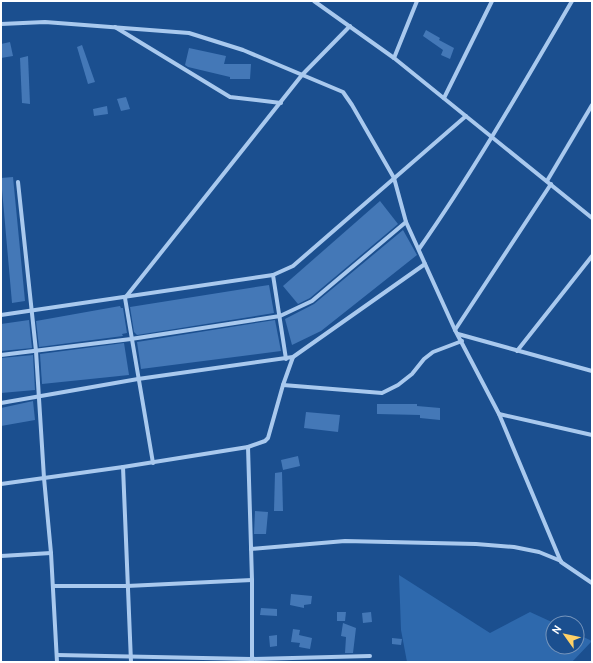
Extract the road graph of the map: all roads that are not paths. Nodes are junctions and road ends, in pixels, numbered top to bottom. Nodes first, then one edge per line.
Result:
1 (314, 1) edge
2 (417, 1) edge
3 (492, 1) edge
4 (572, 1) edge
5 (1, 24) edge
6 (113, 26) junction
7 (350, 26) junction
8 (394, 58) junction
9 (302, 75) junction
10 (444, 98) junction
11 (281, 103) junction
12 (592, 105) edge
13 (466, 116) junction
14 (493, 137) junction
15 (394, 178) junction
16 (18, 182) dead end
17 (549, 182) junction
18 (592, 218) edge
19 (406, 222) junction
20 (419, 249) junction
21 (592, 256) edge
22 (425, 264) junction
23 (273, 275) junction
24 (124, 298) junction
25 (32, 311) junction
26 (1, 315) edge
27 (280, 316) junction
28 (457, 332) junction
29 (131, 339) junction
30 (462, 341) junction
31 (36, 351) junction
32 (517, 351) junction
33 (1, 355) edge
34 (293, 357) junction
35 (286, 359) junction
36 (592, 371) edge
37 (138, 379) junction
38 (283, 385) junction
39 (38, 397) junction
40 (1, 403) edge
41 (499, 414) junction
42 (592, 435) edge
43 (248, 447) junction
44 (153, 462) junction
45 (123, 467) junction
46 (44, 478) junction
47 (1, 484) edge
48 (251, 549) junction
49 (51, 553) junction
50 (1, 556) edge
51 (561, 562) junction
52 (252, 580) junction
53 (592, 583) edge
54 (53, 586) junction
55 (127, 586) junction
56 (57, 655) junction
57 (131, 656) junction
58 (370, 656) dead end
59 (251, 661) edge
60 (57, 662) edge
61 (131, 662) edge

1 - 7 street
2 - 8 street
3 - 10 street
4 - 14 street
5 - 6 street
6 - 9 street
6 - 11 street
7 - 8 street
7 - 9 street
8 - 10 street
9 - 11 street
9 - 15 street
10 - 13 street
11 - 24 street
12 - 17 street
13 - 14 street
13 - 15 street
14 - 17 street
14 - 20 street
15 - 19 street
15 - 23 street
16 - 25 street
17 - 18 street
17 - 28 street
19 - 20 street
19 - 27 street
20 - 22 street
21 - 32 street
22 - 28 street
22 - 34 street
23 - 24 street
23 - 27 street
24 - 25 street
24 - 29 street
25 - 26 street
25 - 31 street
27 - 29 street
27 - 35 street
28 - 30 street
28 - 32 street
29 - 31 street
29 - 37 street
30 - 38 street
30 - 41 street
31 - 33 street
31 - 39 street
32 - 36 street
34 - 35 street
34 - 38 street
35 - 37 street
37 - 39 street
37 - 44 street
38 - 43 street
39 - 40 street
39 - 46 street
41 - 42 street
41 - 51 street
43 - 44 street
43 - 48 street
44 - 45 street
45 - 46 street
45 - 55 street
46 - 47 street
46 - 49 street
48 - 51 street
48 - 52 street
49 - 50 street
49 - 54 street
51 - 53 street
52 - 55 street
52 - 59 street
54 - 55 street
54 - 56 street
55 - 57 street
56 - 57 street
56 - 60 street
57 - 59 street
57 - 61 street
58 - 59 street

